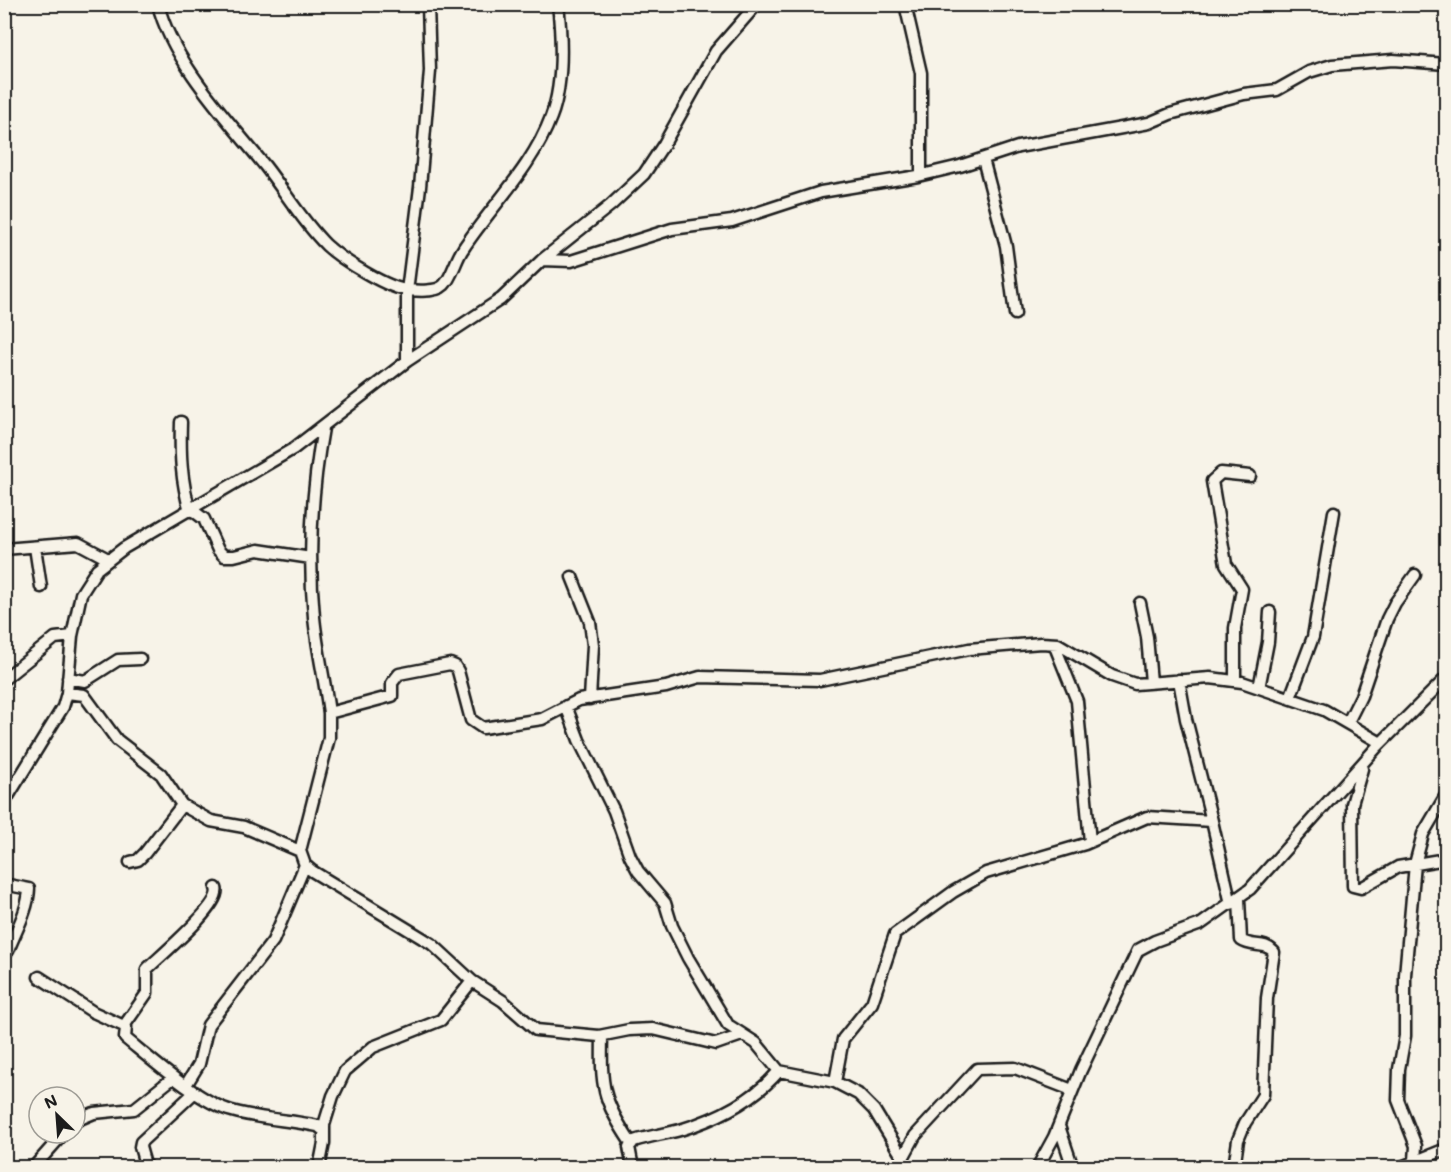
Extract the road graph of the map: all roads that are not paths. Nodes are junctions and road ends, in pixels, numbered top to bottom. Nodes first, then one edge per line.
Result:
1 (158, 4) edge
2 (428, 4) edge
3 (558, 4) edge
4 (757, 4) edge
5 (905, 4) edge
6 (1446, 64) edge
7 (983, 159) junction
8 (921, 175) junction
9 (542, 260) junction
10 (407, 291) junction
11 (1015, 314) dead end
12 (407, 361) junction
13 (182, 422) dead end
14 (323, 428) junction
15 (1250, 476) dead end
16 (190, 510) junction
17 (1334, 512) dead end
18 (35, 547) junction
19 (4, 549) edge
20 (311, 558) junction
21 (108, 560) junction
22 (1415, 575) dead end
23 (572, 577) dead end
24 (41, 587) dead end
25 (1140, 603) dead end
26 (1270, 612) dead end
27 (72, 636) junction
28 (1054, 644) junction
29 (140, 658) dead end
30 (68, 678) junction
31 (1446, 678) edge
32 (4, 679) edge
33 (1179, 680) junction
34 (1235, 681) junction
35 (1151, 682) junction
36 (1259, 688) junction
37 (67, 693) junction
38 (1290, 698) junction
39 (590, 699) junction
40 (566, 706) junction
41 (329, 713) junction
42 (1348, 722) junction
43 (1381, 744) junction
44 (1362, 766) junction
45 (1446, 795) edge
46 (4, 803) edge
47 (182, 805) junction
48 (1212, 821) junction
49 (1090, 842) junction
50 (300, 851) junction
51 (1446, 859) edge
52 (130, 862) dead end
53 (1415, 864) junction
54 (305, 865) junction
55 (4, 884) edge
56 (216, 888) dead end
57 (1235, 901) junction
58 (8, 951) dead end
59 (39, 976) dead end
60 (472, 981) junction
61 (124, 1026) junction
62 (742, 1035) junction
63 (603, 1036) junction
64 (779, 1071) junction
65 (173, 1078) junction
66 (835, 1082) junction
67 (191, 1088) junction
68 (1072, 1090) junction
69 (87, 1116) edge
70 (1059, 1126) junction
71 (324, 1131) junction
72 (631, 1143) junction
73 (53, 1145) edge
74 (1446, 1149) edge
75 (1415, 1160) junction
76 (901, 1163) edge
77 (33, 1167) edge
78 (146, 1167) edge
79 (319, 1167) edge
80 (633, 1167) edge
81 (1036, 1167) edge
82 (1073, 1167) edge
83 (1234, 1167) edge
84 (1399, 1167) edge

1 - 10 street
2 - 10 street
3 - 10 street
4 - 9 street
5 - 8 street
6 - 7 street
7 - 8 street
7 - 11 street
8 - 9 street
9 - 12 street
10 - 12 street
12 - 14 street
13 - 16 street
14 - 16 street
14 - 20 street
15 - 34 street
16 - 20 street
16 - 21 street
17 - 38 street
18 - 19 street
18 - 21 street
18 - 24 street
20 - 41 street
21 - 27 street
22 - 42 street
23 - 39 street
25 - 35 street
26 - 36 street
27 - 30 street
27 - 32 street
28 - 35 street
28 - 39 street
28 - 49 street
29 - 30 street
30 - 37 street
31 - 43 street
33 - 34 street
33 - 35 street
33 - 48 street
34 - 36 street
36 - 38 street
37 - 46 street
37 - 47 street
38 - 42 street
39 - 40 street
40 - 41 street
40 - 62 street
41 - 50 street
42 - 43 street
43 - 44 street
44 - 53 street
44 - 57 street
45 - 53 street
47 - 50 street
47 - 52 street
48 - 49 street
48 - 57 street
49 - 66 street
50 - 54 street
51 - 53 street
53 - 75 street
54 - 60 street
54 - 67 street
55 - 58 street
56 - 61 street
57 - 68 street
57 - 83 street
59 - 61 street
60 - 63 street
60 - 71 street
61 - 65 street
62 - 63 street
62 - 64 street
63 - 72 street
64 - 66 street
64 - 72 street
65 - 67 street
65 - 69 street
66 - 76 street
67 - 71 street
67 - 78 street
68 - 70 street
68 - 76 street
70 - 81 street
70 - 82 street
71 - 79 street
72 - 80 street
73 - 77 street
74 - 75 street
75 - 84 street

